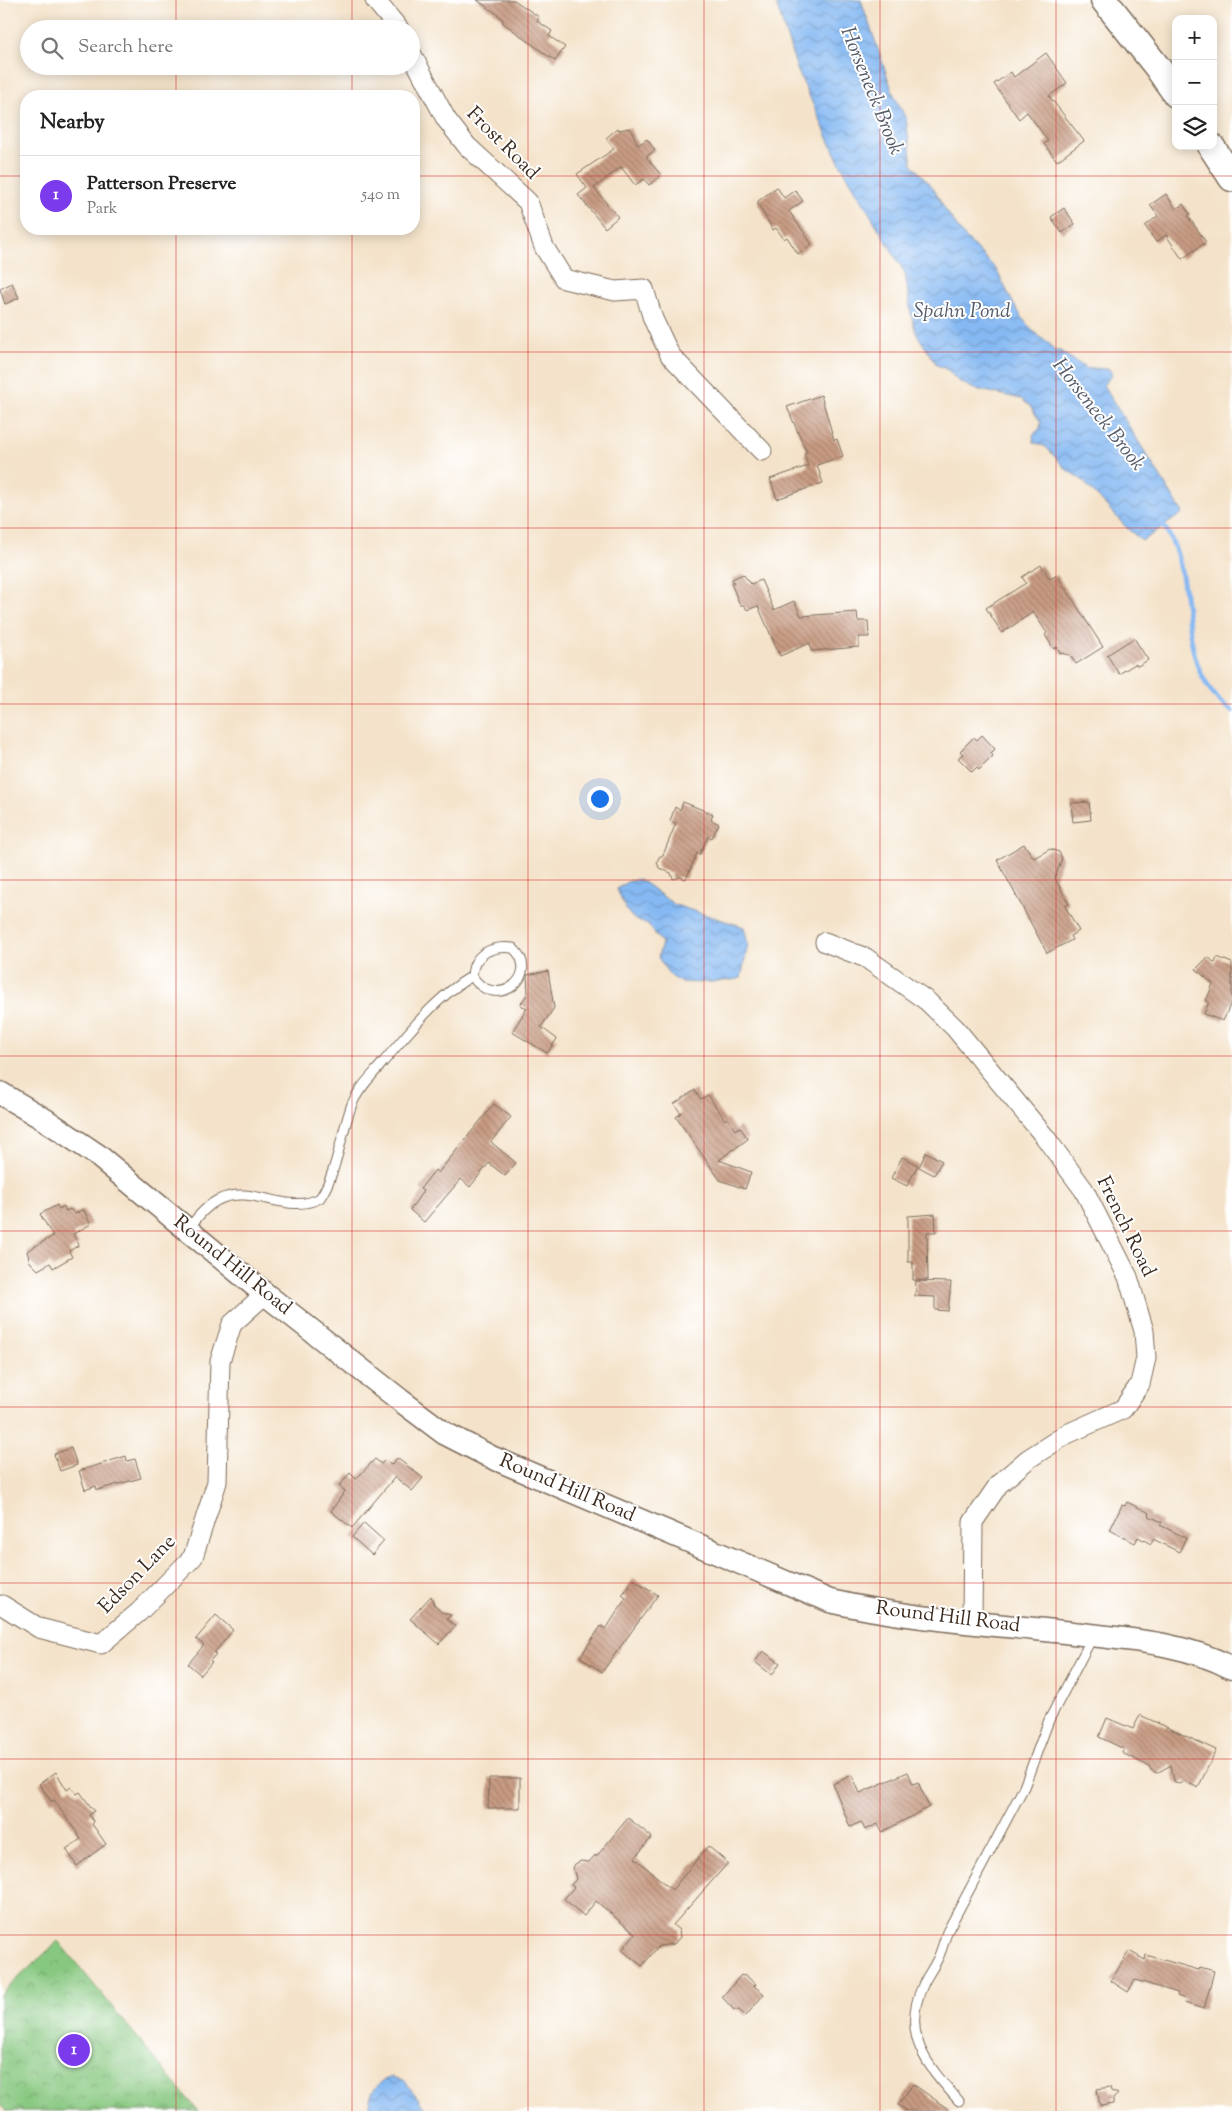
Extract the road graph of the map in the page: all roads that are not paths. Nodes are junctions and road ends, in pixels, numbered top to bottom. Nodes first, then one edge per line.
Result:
1 (375, 0) edge
2 (1104, 0) edge
3 (392, 20) edge
4 (420, 70) edge
5 (1172, 88) edge
6 (1214, 150) edge
7 (1232, 178) edge
8 (762, 452) dead end
9 (825, 942) dead end
10 (472, 976) junction
11 (0, 1093) edge
12 (188, 1229) junction
13 (265, 1294) junction
14 (2, 1605) dead end
15 (972, 1622) junction
16 (1093, 1636) junction
17 (1232, 1668) edge
18 (959, 2101) dead end

1 - 3 street
2 - 5 main road
4 - 8 street, Frost Road
6 - 7 main road
9 - 15 street, French Road
10 - 10 lane
10 - 12 lane
11 - 12 street, Round Hill Road
12 - 13 street, Round Hill Road
13 - 14 street, Edson Lane
13 - 15 street, Round Hill Road
15 - 16 street, Round Hill Road
16 - 17 street, Round Hill Road
16 - 18 lane

